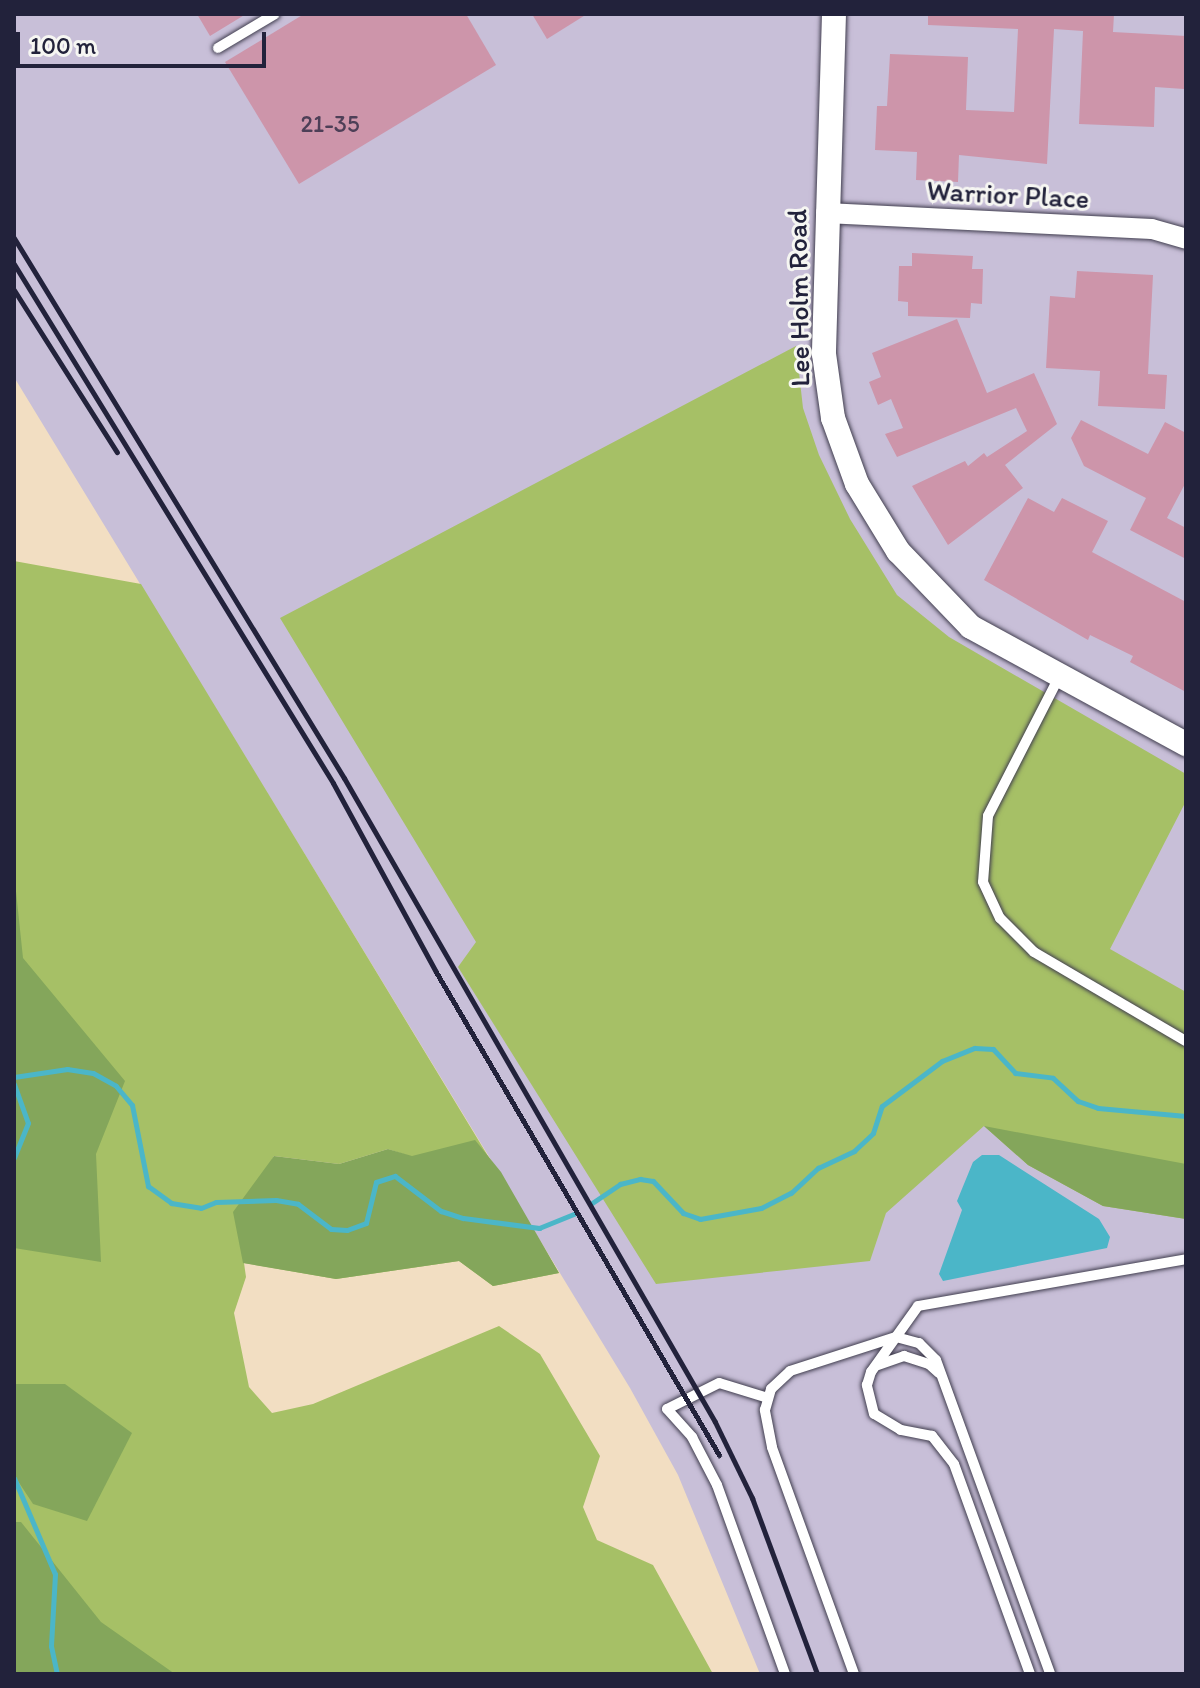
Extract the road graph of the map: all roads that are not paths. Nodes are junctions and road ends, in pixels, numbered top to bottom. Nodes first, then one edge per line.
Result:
1 (275, 14) edge
2 (834, 14) edge
3 (218, 48) dead end
4 (826, 213) junction
5 (1186, 239) edge
6 (1059, 677) junction
7 (1186, 744) edge
8 (1186, 1041) edge
9 (1186, 1259) edge
10 (896, 1337) junction
11 (871, 1372) junction
12 (945, 1379) junction
13 (768, 1398) junction
14 (785, 1674) edge
15 (854, 1674) edge
16 (1030, 1674) edge
17 (1050, 1674) edge

1 - 3 lane
2 - 4 street, Lee Holm Road
4 - 5 street, Warrior Place
4 - 6 street, Lee Holm Road
6 - 7 street, Lee Holm Road
6 - 8 lane
9 - 10 lane
10 - 11 lane
10 - 12 lane
10 - 13 lane
11 - 12 lane
11 - 16 lane
12 - 17 lane
13 - 14 lane
13 - 15 lane

